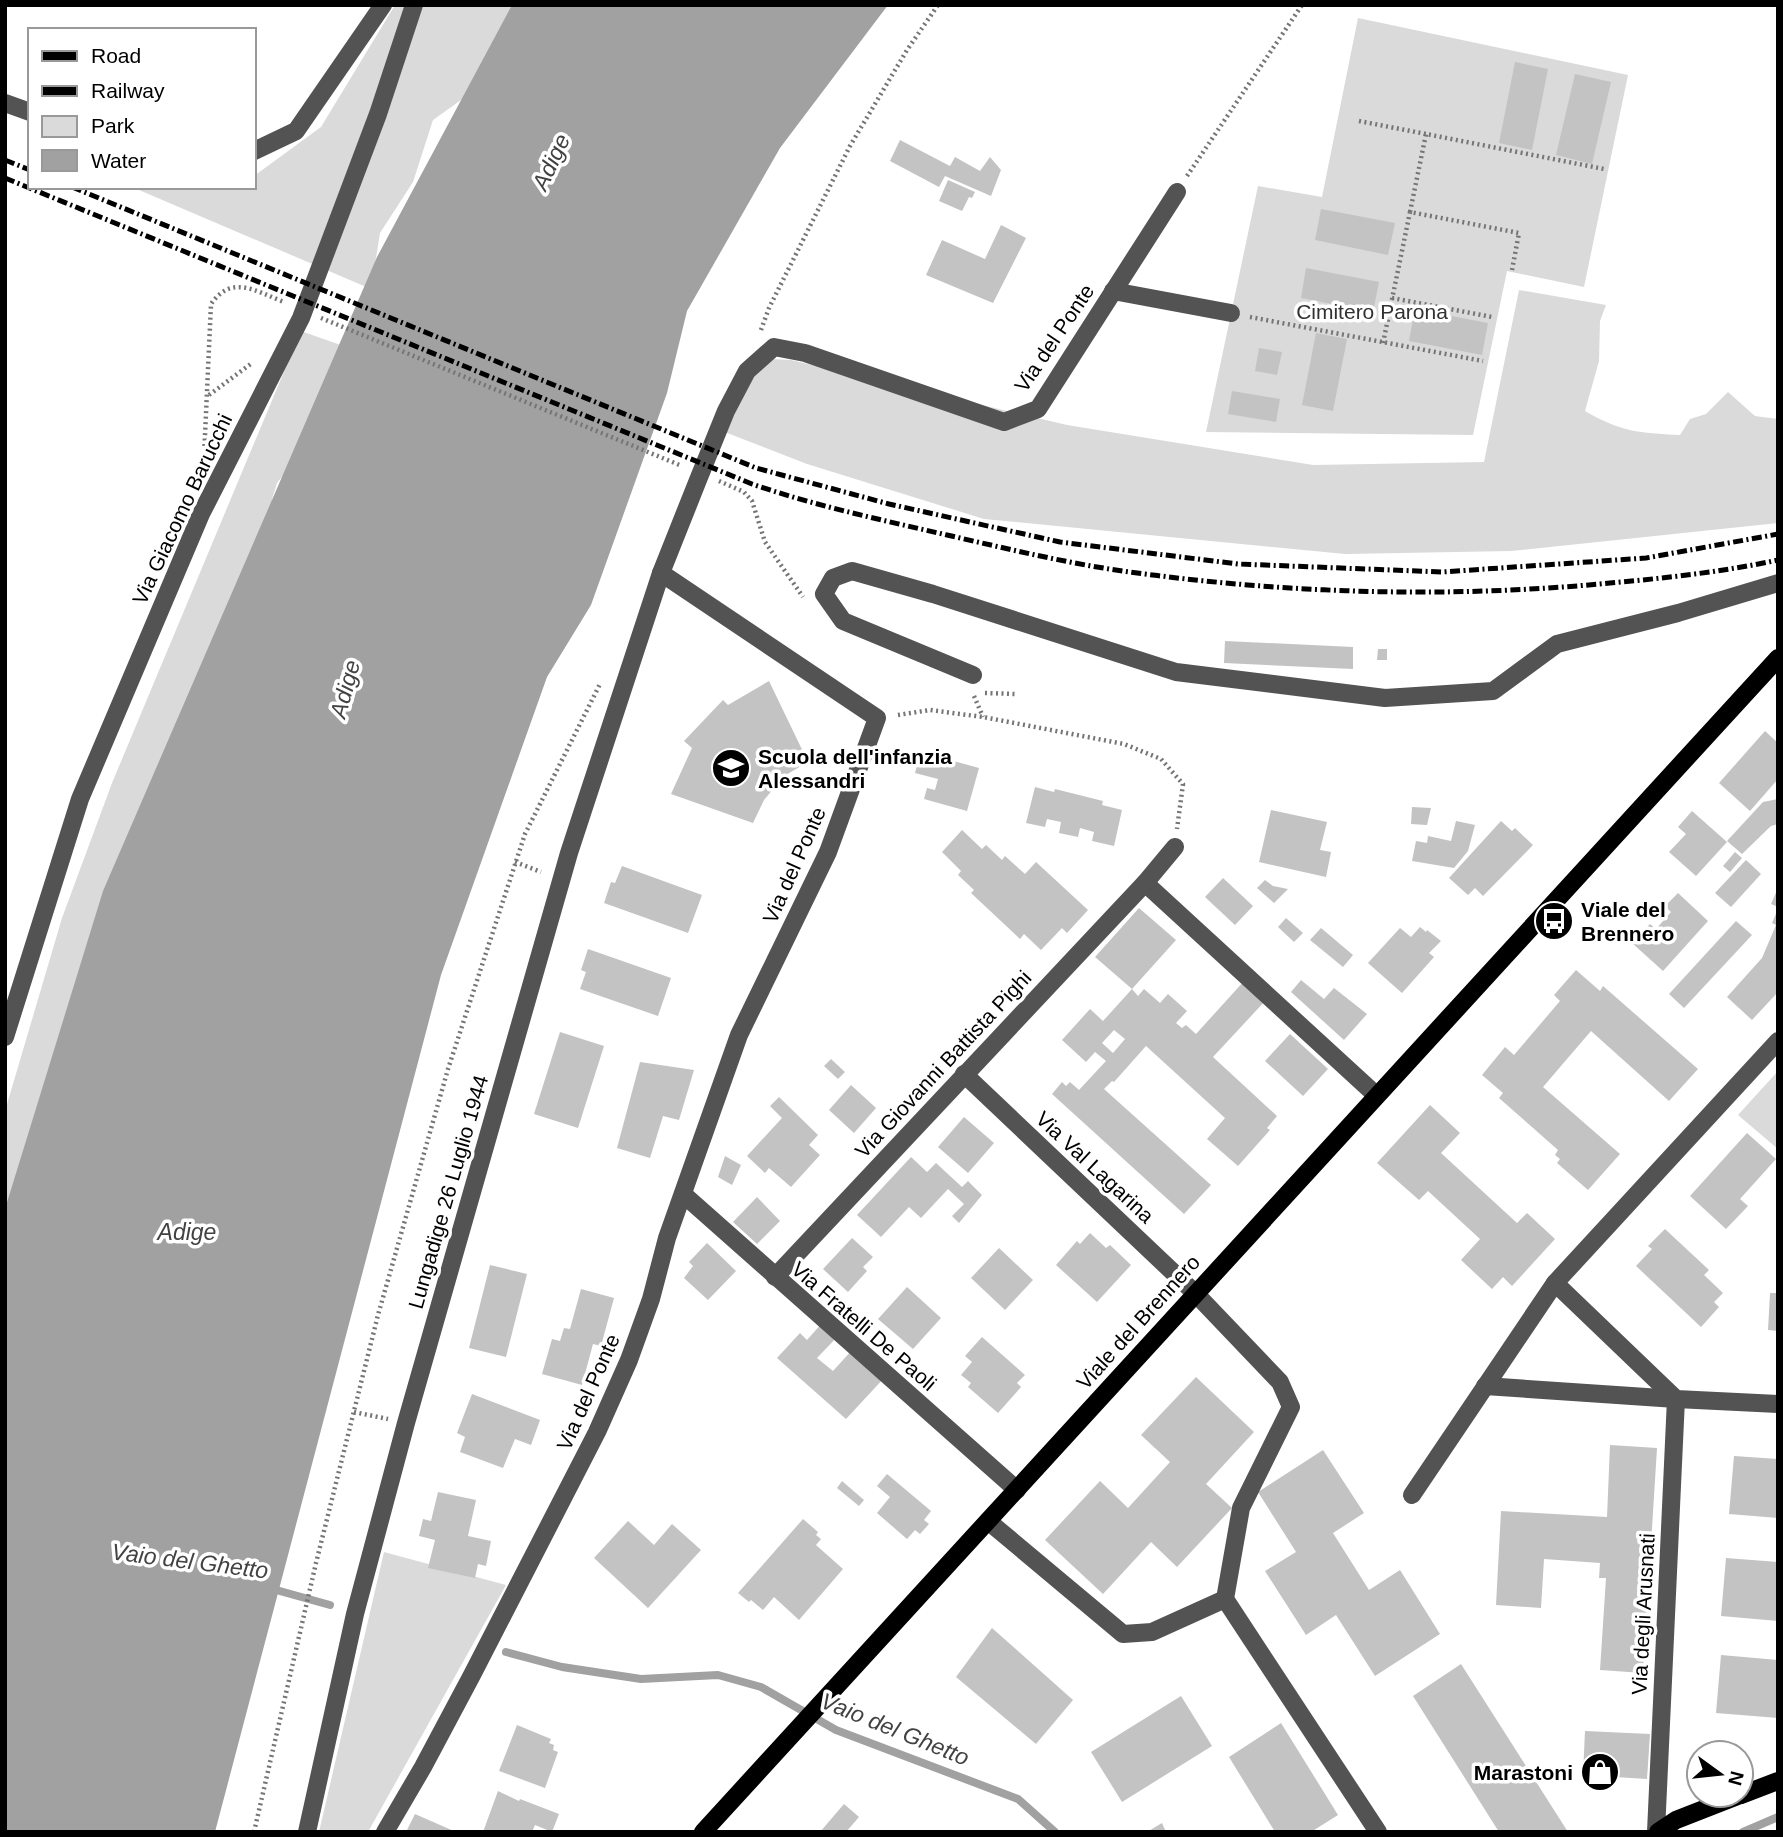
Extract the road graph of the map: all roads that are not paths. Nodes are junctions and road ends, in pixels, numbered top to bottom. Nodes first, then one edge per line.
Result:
1 (383, 5) edge
2 (414, 5) edge
3 (5, 103) edge
4 (28, 111) edge
5 (256, 151) edge
6 (1177, 191) road end
7 (1113, 291) junction
8 (1231, 313) road end
9 (662, 573) junction
10 (1778, 583) edge
11 (1778, 658) edge
12 (973, 675) dead end
13 (1175, 847) road end
14 (1145, 883) junction
15 (5, 1037) edge
16 (1778, 1041) edge
17 (964, 1074) junction
18 (1376, 1096) junction
19 (683, 1194) junction
20 (775, 1277) junction
21 (1555, 1283) junction
22 (1195, 1293) junction
23 (1485, 1386) junction
24 (1676, 1399) junction
25 (1778, 1404) edge
26 (1017, 1490) junction
27 (1412, 1495) dead end
28 (988, 1521) junction
29 (1225, 1599) junction
30 (1778, 1781) edge
31 (1755, 1789) edge
32 (1704, 1809) edge
33 (307, 1832) edge
34 (385, 1832) edge
35 (703, 1832) edge
36 (1378, 1832) edge
37 (1657, 1832) edge

1 - 5 street
2 - 15 street, Via Giacomo Barucchi
3 - 4 street
6 - 7 street, Via del Ponte
7 - 8 street
7 - 9 street, Via del Ponte
9 - 19 street, Via del Ponte
9 - 33 street, Lungadige 26 Luglio 1944
10 - 12 street
11 - 18 main road, Viale del Brennero
13 - 14 street, Via Giovanni Battista Pighi
14 - 17 street, Via Giovanni Battista Pighi
14 - 18 street
16 - 21 street
17 - 20 street, Via Giovanni Battista Pighi
17 - 22 street, Via Val Lagarina
18 - 22 main road, Viale del Brennero
19 - 20 street, Via Fratelli De Paoli
19 - 34 street, Via del Ponte
20 - 26 street, Via Fratelli De Paoli
21 - 23 street
21 - 24 street
22 - 26 main road, Viale del Brennero
22 - 29 street, Via Val Lagarina
23 - 24 street
23 - 27 street
24 - 25 street
24 - 37 street, Via degli Arusnati
26 - 28 main road, Viale del Brennero
28 - 29 street
28 - 35 main road, Viale del Brennero
29 - 36 street
30 - 31 main road
32 - 37 main road

